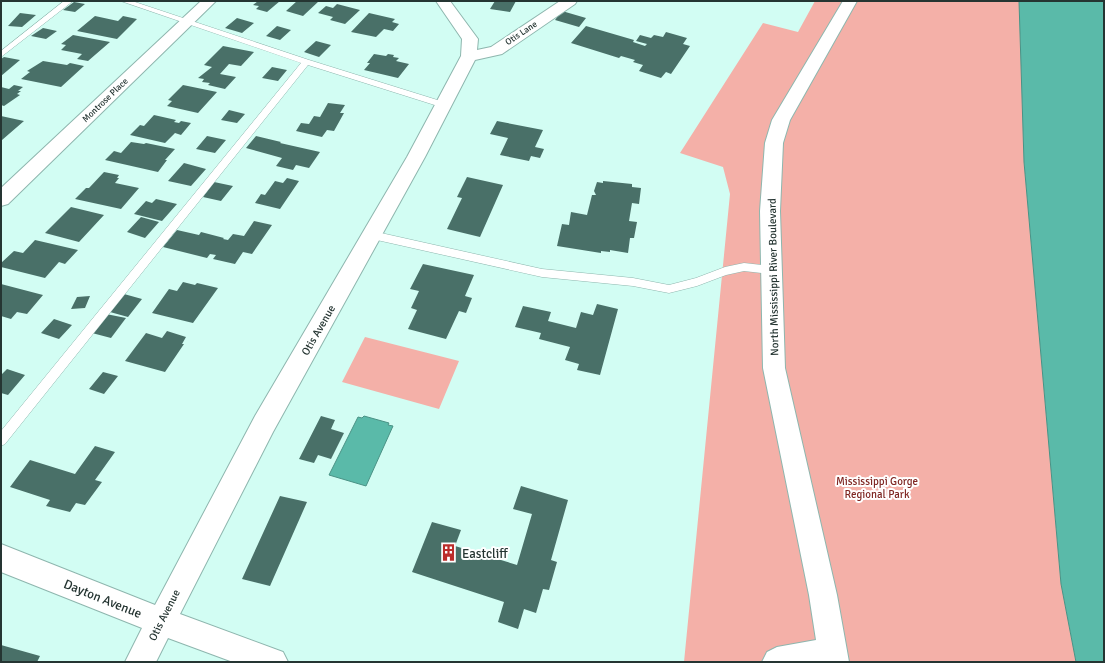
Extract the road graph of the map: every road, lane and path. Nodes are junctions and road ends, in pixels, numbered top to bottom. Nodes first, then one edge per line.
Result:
1 (69, 1) edge
2 (125, 1) edge
3 (209, 1) edge
4 (443, 1) edge
5 (570, 1) edge
6 (850, 1) edge
7 (186, 22) junction
8 (1, 55) edge
9 (470, 56) junction
10 (306, 62) junction
11 (444, 105) junction
12 (1, 199) edge
13 (372, 235) junction
14 (770, 270) junction
15 (1, 440) edge
16 (1, 558) edge
17 (160, 621) junction
18 (834, 657) edge
19 (140, 662) edge
20 (273, 662) edge
21 (777, 662) edge

1 - 8 lane
2 - 7 lane
3 - 7 street, Montrose Place
4 - 9 street
5 - 9 street, Otis Lane
6 - 14 street, North Mississippi River Boulevard
7 - 10 lane
7 - 12 street, Montrose Place
9 - 11 street, Otis Avenue
10 - 11 lane
10 - 15 lane
11 - 13 street, Otis Avenue
13 - 14 lane
13 - 17 street, Otis Avenue
14 - 18 street, North Mississippi River Boulevard
16 - 17 street, Dayton Avenue
17 - 19 street, Otis Avenue
17 - 20 street, Dayton Avenue
18 - 21 street

